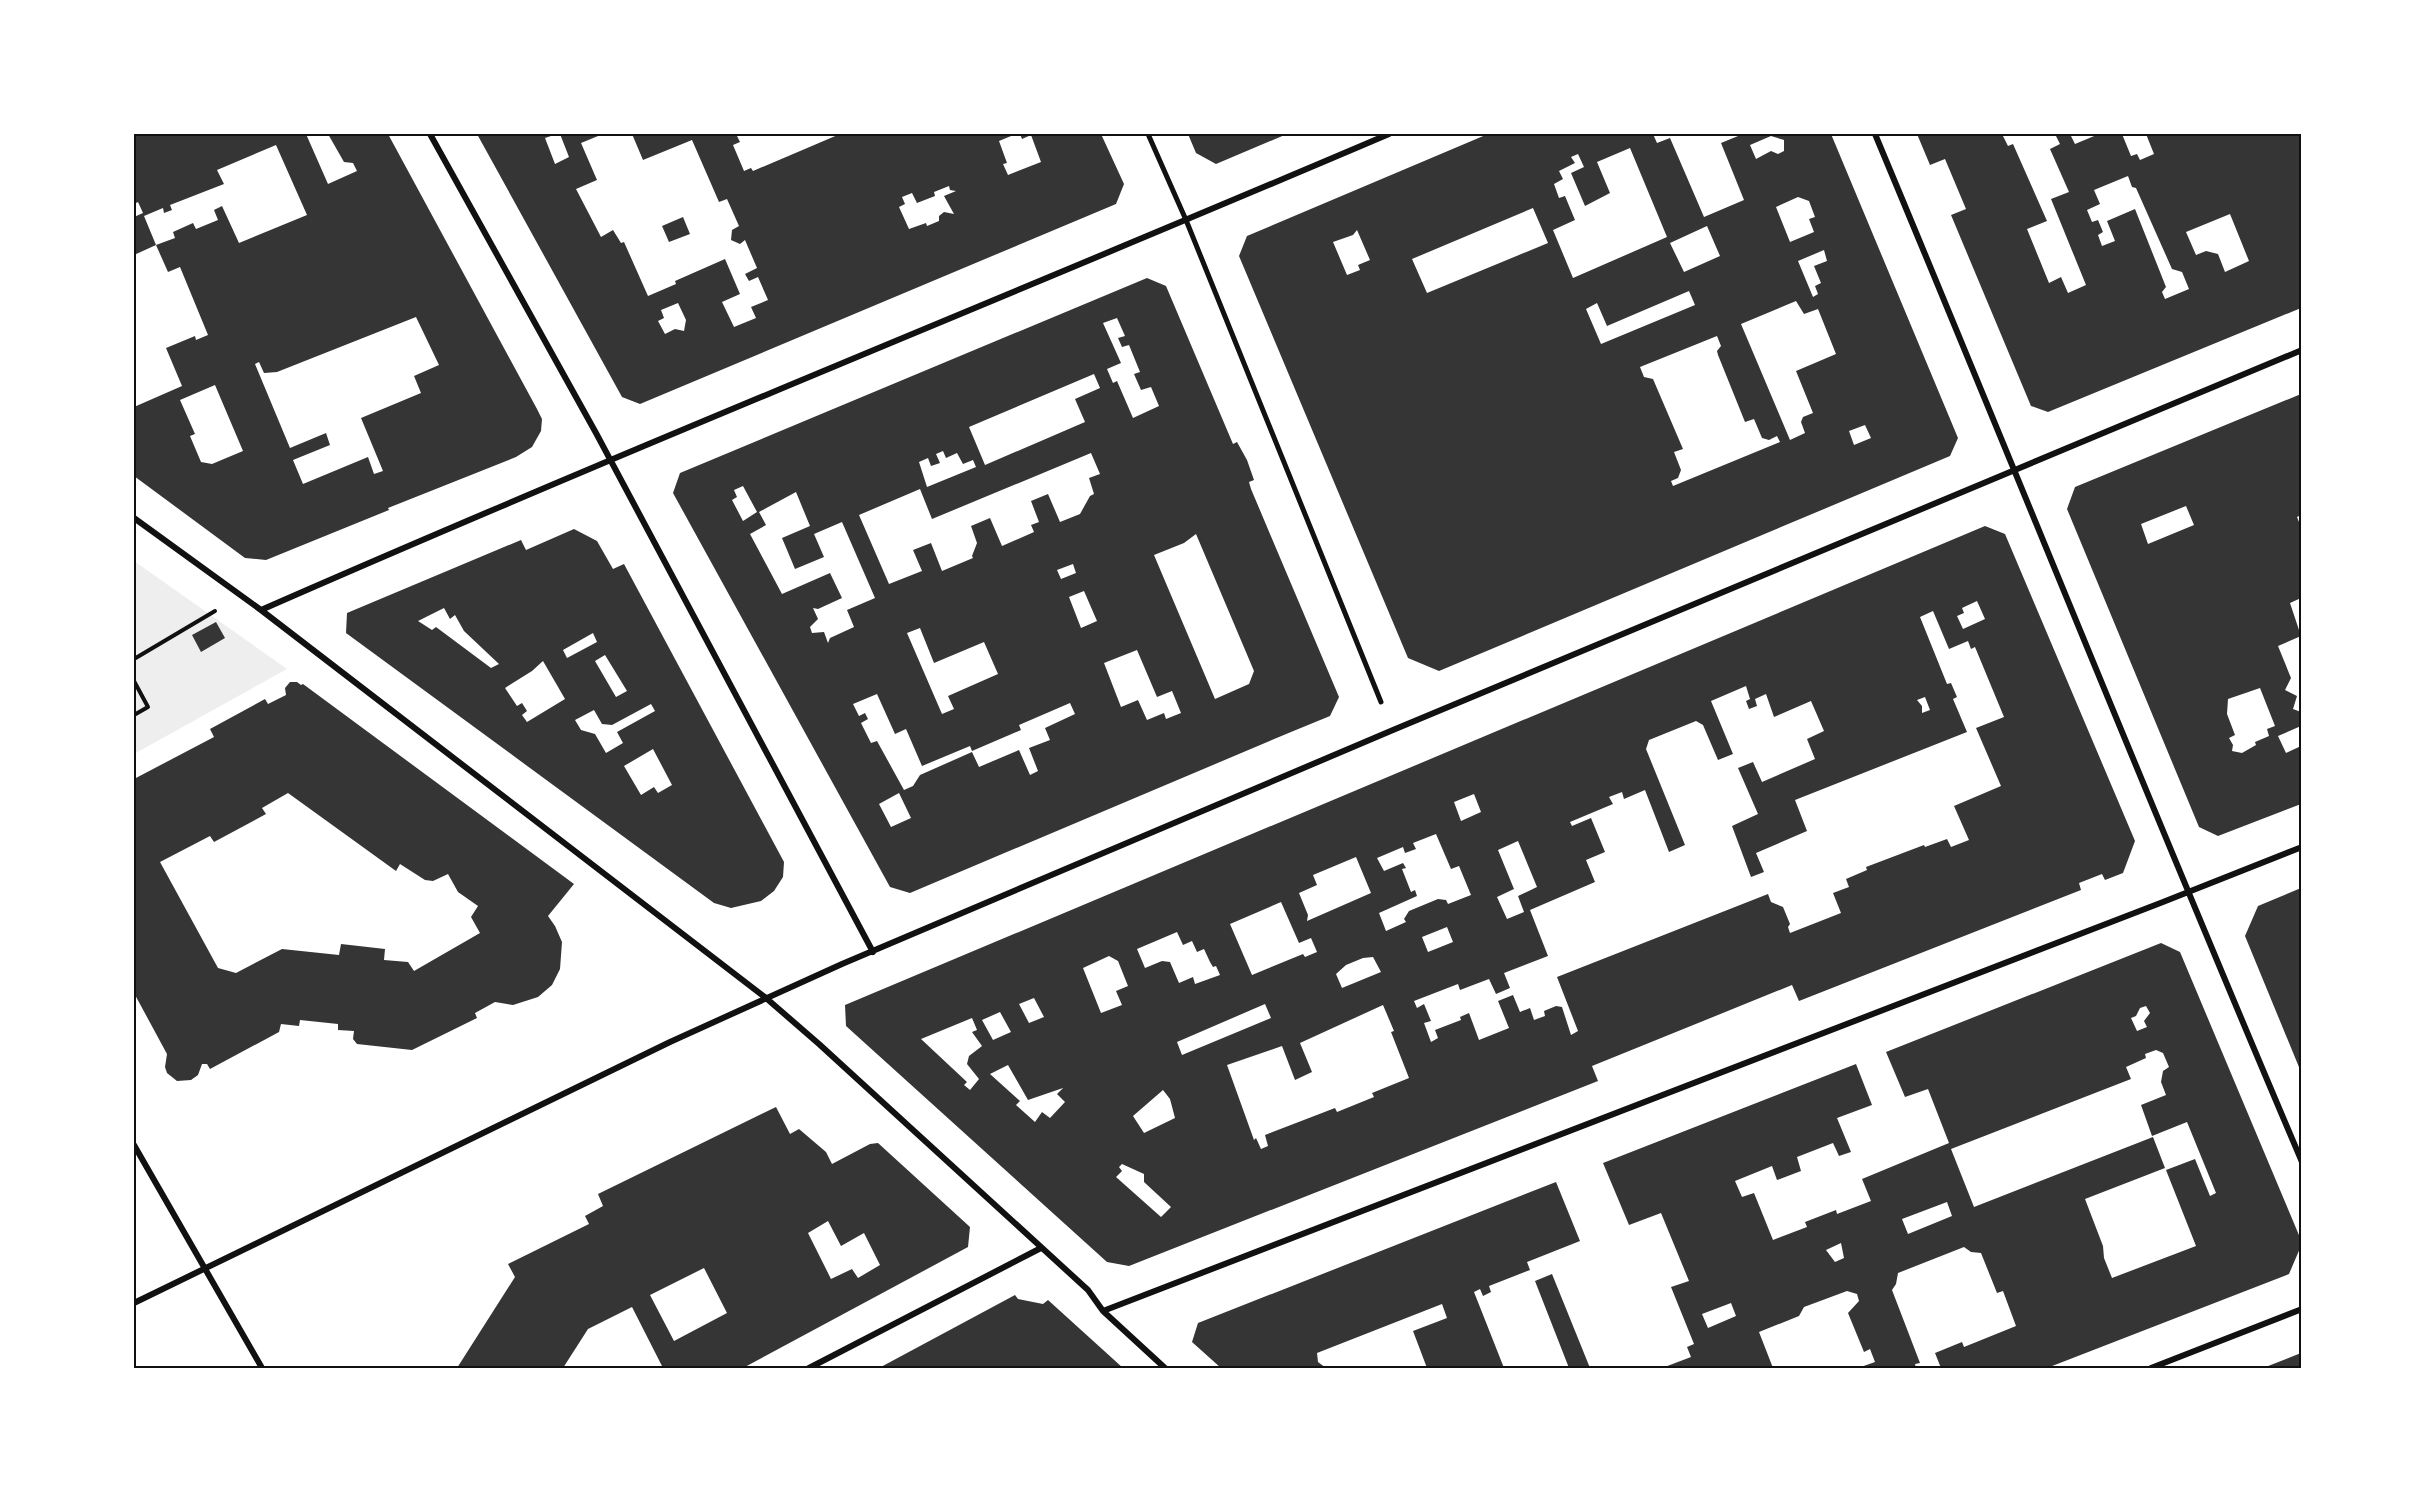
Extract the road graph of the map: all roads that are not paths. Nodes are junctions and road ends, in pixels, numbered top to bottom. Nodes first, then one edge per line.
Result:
1 (430, 134) edge
2 (1148, 134) edge
3 (1389, 134) edge
4 (1875, 134) edge
5 (1186, 220) junction
6 (2301, 350) edge
7 (610, 458) junction
8 (2015, 470) junction
9 (134, 518) edge
10 (261, 610) junction
11 (1381, 702) dead end
12 (2301, 847) edge
13 (2188, 892) junction
14 (873, 952) junction
15 (766, 998) junction
16 (134, 1145) edge
17 (2301, 1162) edge
18 (1041, 1248) junction
19 (206, 1269) junction
20 (134, 1303) edge
21 (2301, 1309) edge
22 (1103, 1311) junction
23 (262, 1368) edge
24 (809, 1368) edge
25 (1165, 1368) edge
26 (2151, 1368) edge

1 - 7 street
2 - 5 street
3 - 5 street
4 - 8 street
5 - 7 street
5 - 11 street
6 - 8 street
7 - 10 street
7 - 14 street
8 - 13 street
8 - 14 street
9 - 10 street
10 - 15 street
12 - 13 street
13 - 17 street
13 - 22 street
14 - 15 street
15 - 18 street
15 - 19 street
16 - 19 street
18 - 22 street
18 - 24 street
19 - 20 street
19 - 23 street
21 - 26 street
22 - 25 street

